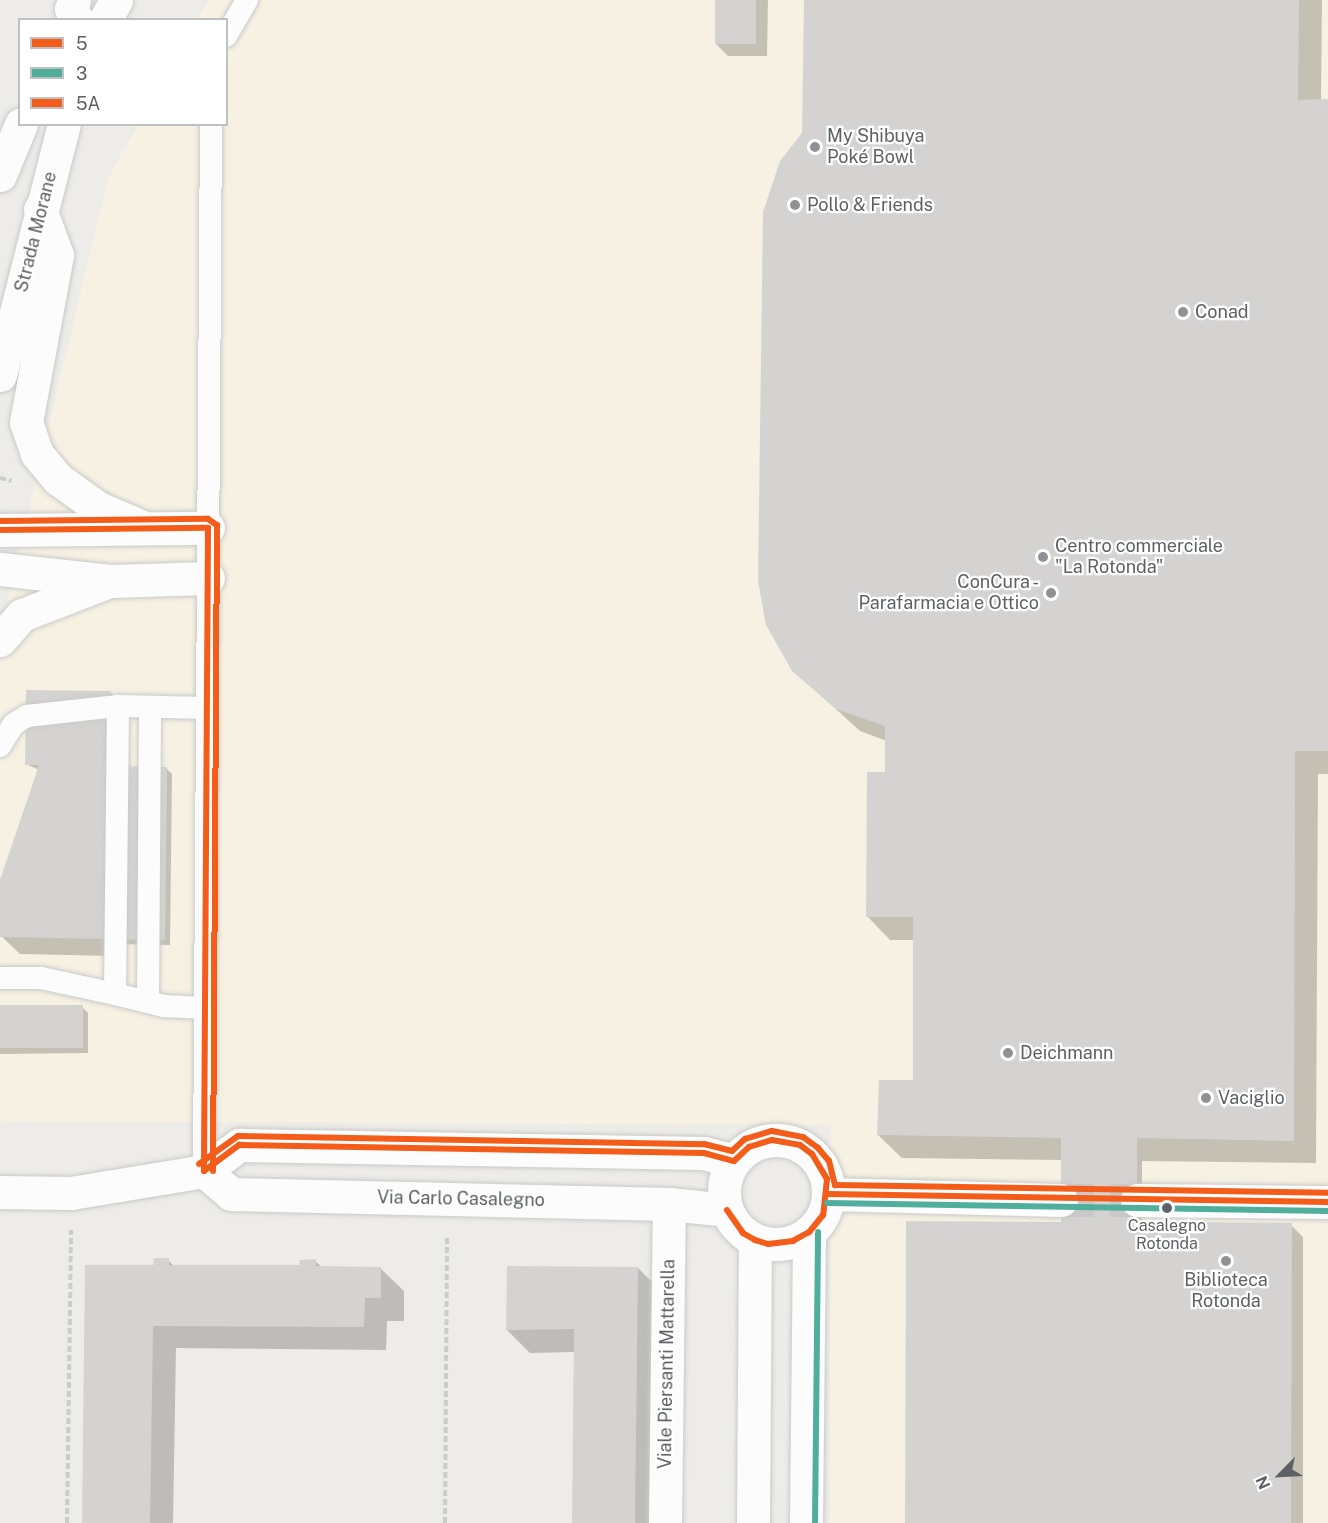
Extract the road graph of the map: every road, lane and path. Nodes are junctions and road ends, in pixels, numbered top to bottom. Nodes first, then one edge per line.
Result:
1 (74, 0) edge
2 (116, 0) edge
3 (247, 0) edge
4 (76, 18) edge
5 (106, 18) edge
6 (228, 33) edge
7 (20, 126) edge
8 (63, 126) edge
9 (211, 126) edge
10 (0, 175) edge
11 (40, 209) junction
12 (0, 375) edge
13 (145, 528) junction
14 (208, 528) junction
15 (0, 530) edge
16 (0, 569) edge
17 (208, 578) junction
18 (110, 581) junction
19 (0, 640) edge
20 (118, 706) junction
21 (150, 707) junction
22 (207, 708) junction
23 (0, 746) edge
24 (0, 978) edge
25 (116, 994) junction
26 (148, 1001) junction
27 (205, 1008) junction
28 (734, 1161) junction
29 (204, 1171) junction
30 (0, 1192) edge
31 (71, 1192) junction
32 (828, 1194) junction
33 (448, 1198) junction
34 (1061, 1200) tunnel mouth
35 (1137, 1200) tunnel mouth
36 (1328, 1202) edge
37 (669, 1204) junction
38 (727, 1210) junction
39 (809, 1232) junction
40 (755, 1240) junction
41 (67, 1523) edge
42 (445, 1523) edge
43 (665, 1523) edge
44 (753, 1523) edge
45 (806, 1523) edge

1 - 4 street
2 - 5 street
3 - 6 lane
7 - 10 street
8 - 11 street, Strada Morane
9 - 14 lane
11 - 12 street, Strada Morane
11 - 13 street
13 - 14 street
13 - 15 street
14 - 17 lane
16 - 18 street
17 - 18 street
17 - 22 lane
18 - 19 street
20 - 21 lane
20 - 23 lane
20 - 25 lane
21 - 22 lane
21 - 26 lane
22 - 27 lane
24 - 25 lane
25 - 26 lane
26 - 27 lane
27 - 29 lane
28 - 29 street
28 - 32 street
28 - 38 street
29 - 31 street
29 - 33 street, Via Carlo Casalegno
30 - 31 street
31 - 41 path
32 - 34 street
32 - 39 street
33 - 37 street, Via Carlo Casalegno
33 - 42 path
35 - 36 street
37 - 38 street, Via Carlo Casalegno
37 - 43 street, Viale Piersanti Mattarella
38 - 40 street
39 - 40 street
39 - 45 street
40 - 44 street

